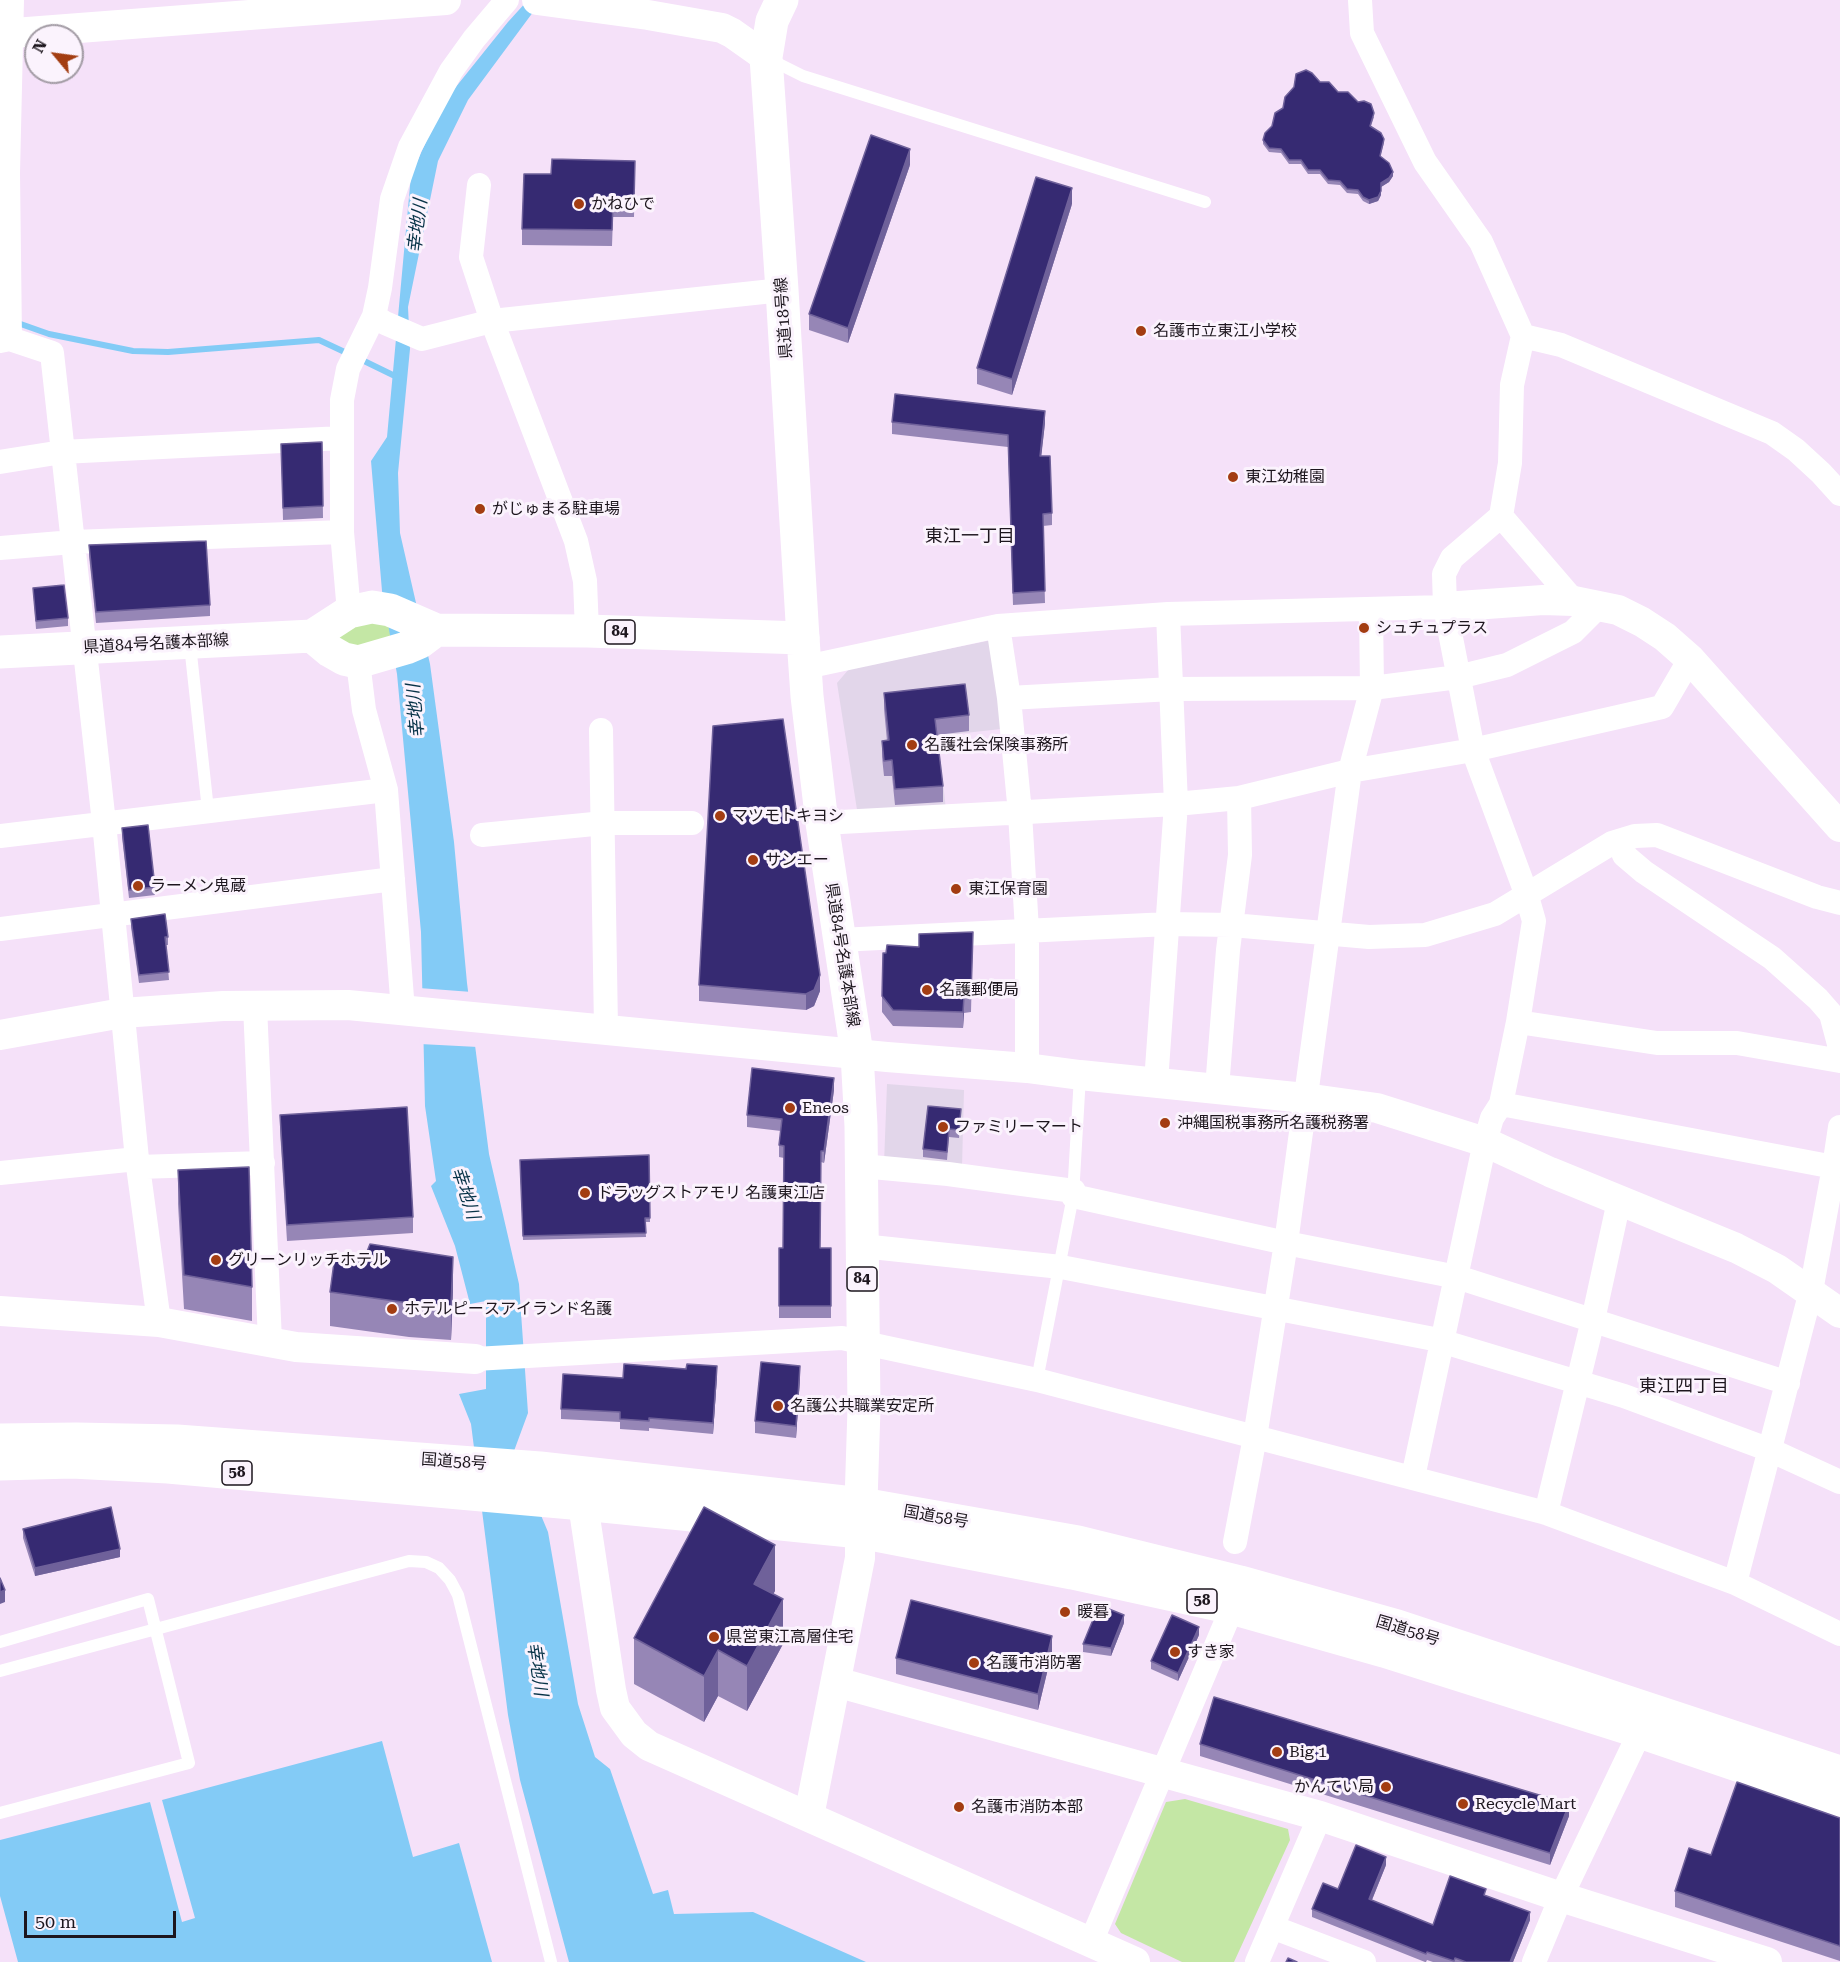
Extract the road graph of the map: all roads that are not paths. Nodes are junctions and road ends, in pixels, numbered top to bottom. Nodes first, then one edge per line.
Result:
1 (12, 0) edge
2 (446, 0) edge
3 (507, 0) edge
4 (782, 0) edge
5 (1360, 0) edge
6 (546, 1) edge
7 (369, 2) edge
8 (196, 9) edge
9 (6, 33) edge
10 (766, 57) junction
11 (478, 185) dead end
12 (1205, 202) dead end
13 (4, 247) edge
14 (783, 290) junction
15 (380, 319) junction
16 (492, 321) junction
17 (1523, 336) junction
18 (5, 340) edge
19 (342, 438) junction
20 (63, 452) junction
21 (0, 462) edge
22 (1840, 494) edge
23 (1501, 516) junction
24 (342, 532) junction
25 (73, 542) junction
26 (0, 548) edge
27 (1586, 603) junction
28 (1445, 607) junction
29 (1371, 610) junction
30 (349, 612) junction
31 (1168, 614) junction
32 (998, 626) junction
33 (436, 630) junction
34 (587, 631) junction
35 (312, 636) junction
36 (190, 642) junction
37 (84, 647) junction
38 (0, 652) edge
39 (804, 652) junction
40 (1690, 658) junction
41 (358, 662) junction
42 (1458, 677) junction
43 (1372, 688) junction
44 (1172, 689) junction
45 (1009, 698) junction
46 (601, 730) dead end
47 (1473, 750) junction
48 (1350, 771) junction
49 (386, 790) junction
50 (1239, 798) junction
51 (1176, 804) junction
52 (208, 810) junction
53 (1020, 813) junction
54 (104, 823) junction
55 (604, 823) junction
56 (692, 823) dead end
57 (822, 823) junction
58 (1840, 827) edge
59 (482, 835) dead end
60 (0, 836) edge
61 (1619, 841) junction
62 (393, 879) junction
63 (1526, 893) junction
64 (1840, 903) edge
65 (112, 914) junction
66 (1168, 924) junction
67 (1232, 925) junction
68 (0, 929) edge
69 (1027, 930) junction
70 (1328, 932) junction
71 (839, 940) junction
72 (255, 1006) junction
73 (408, 1011) junction
74 (122, 1013) junction
75 (1518, 1022) junction
76 (606, 1029) junction
77 (0, 1035) edge
78 (1840, 1048) edge
79 (857, 1054) junction
80 (1840, 1061) edge
81 (1027, 1068) junction
82 (1080, 1075) junction
83 (1156, 1082) junction
84 (1217, 1088) junction
85 (1305, 1098) junction
86 (1501, 1104) junction
87 (1840, 1127) edge
88 (1485, 1142) junction
89 (138, 1163) junction
90 (263, 1163) junction
91 (861, 1166) junction
92 (1834, 1167) junction
93 (0, 1173) edge
94 (1074, 1193) junction
95 (1619, 1201) junction
96 (1286, 1243) junction
97 (862, 1246) junction
98 (1060, 1267) junction
99 (1457, 1277) junction
100 (1811, 1291) junction
101 (1276, 1310) junction
102 (0, 1311) edge
103 (1840, 1313) edge
104 (1593, 1320) junction
105 (159, 1322) junction
106 (270, 1341) junction
107 (1442, 1342) junction
108 (862, 1343) junction
109 (476, 1359) joint
110 (1037, 1380) junction
111 (1577, 1382) junction
112 (1788, 1383) junction
113 (1255, 1437) junction
114 (0, 1440) edge
115 (1770, 1450) junction
116 (0, 1464) edge
117 (1413, 1478) junction
118 (1840, 1482) edge
119 (542, 1484) junction
120 (583, 1504) junction
121 (1546, 1513) junction
122 (861, 1518) junction
123 (1235, 1542) dead end
124 (1735, 1583) junction
125 (1232, 1608) junction
126 (157, 1629) junction
127 (1840, 1634) edge
128 (0, 1642) edge
129 (0, 1671) edge
130 (836, 1682) junction
131 (1640, 1732) junction
132 (1840, 1772) edge
133 (1162, 1773) junction
134 (1840, 1800) edge
135 (0, 1813) edge
136 (809, 1816) junction
137 (1320, 1816) junction
138 (1561, 1897) junction
139 (1272, 1927) junction
140 (1090, 1942) junction
141 (551, 1962) edge
142 (1135, 1962) edge
143 (1257, 1962) edge
144 (1364, 1962) edge
145 (1534, 1962) edge
146 (1767, 1962) edge

1 - 9 street
2 - 7 street
3 - 15 street
4 - 10 main road, 県道18号線
5 - 17 street
6 - 10 street
7 - 8 street
8 - 9 street
9 - 13 street
10 - 12 lane
10 - 14 main road, 県道18号線
11 - 16 street
13 - 18 street
14 - 16 street
14 - 39 main road, 県道18号線
15 - 16 street
15 - 19 street
16 - 34 street
17 - 22 street
17 - 23 street
18 - 20 street
19 - 20 street
19 - 24 street
20 - 21 street
20 - 25 street
23 - 27 street
23 - 28 street
24 - 25 street
24 - 30 street
25 - 26 street
25 - 37 street
27 - 28 street
27 - 40 street
27 - 42 street
28 - 29 street
28 - 42 street
29 - 31 street
29 - 43 street
30 - 33 main road, 84
30 - 35 main road, 84
31 - 32 street
31 - 44 street
32 - 39 street
32 - 45 street
33 - 34 main road, 84
33 - 41 main road
34 - 39 main road, 84
35 - 36 main road, 県道84号名護本部線
35 - 41 main road
36 - 37 main road, 県道84号名護本部線
36 - 52 lane
37 - 38 main road, 県道84号名護本部線
37 - 54 street
39 - 57 main road, 県道84号名護本部線 / 84
40 - 47 street
40 - 58 street
41 - 49 street
42 - 43 street
42 - 47 street
43 - 44 street
43 - 48 street
44 - 45 street
44 - 51 street
45 - 53 street
46 - 55 street
47 - 48 street
47 - 63 street
48 - 50 street
48 - 70 street
49 - 52 street
49 - 62 street
50 - 51 street
50 - 67 street
51 - 53 street
51 - 66 street
52 - 54 street
53 - 57 street
53 - 69 street
54 - 60 street
54 - 65 street
55 - 56 street
55 - 59 street
55 - 76 street
57 - 71 main road, 県道84号名護本部線 / 84
61 - 63 street
61 - 64 street
61 - 78 street
62 - 65 street
62 - 73 street
63 - 70 street
63 - 75 street
65 - 68 street
65 - 74 street
66 - 67 street
66 - 69 street
66 - 83 street
67 - 70 street
67 - 84 street
69 - 71 street
69 - 81 street
70 - 85 street
71 - 79 main road, 県道84号名護本部線 / 84
72 - 73 street
72 - 74 street
72 - 90 street
73 - 76 street
74 - 77 street
74 - 89 street
75 - 80 street
75 - 86 street
76 - 79 street
79 - 81 street
79 - 91 main road, 県道84号名護本部線 / 84
81 - 82 street
82 - 83 street
82 - 94 lane
83 - 84 street
84 - 85 street
85 - 88 street
85 - 96 street
86 - 88 street
86 - 92 street
87 - 92 street
88 - 95 street
88 - 99 street
89 - 90 street
89 - 93 street
89 - 105 street
90 - 106 street
91 - 94 street
91 - 97 main road, 県道84号名護本部線 / 84
92 - 100 street
94 - 96 street
94 - 98 lane
95 - 100 street
95 - 104 street
96 - 99 street
96 - 101 street
97 - 98 street
97 - 108 main road, 県道84号名護本部線 / 84
98 - 101 street
98 - 110 lane
99 - 104 street
99 - 107 street
100 - 103 street
100 - 112 street
101 - 107 street
101 - 113 street
102 - 105 street
104 - 111 street
104 - 112 street
105 - 106 street
106 - 109 street
107 - 111 street
107 - 117 street
108 - 109 street
108 - 110 street
108 - 122 main road, 県道84号名護本部線 / 84
110 - 113 street
111 - 115 street
111 - 121 street
112 - 115 street
113 - 117 street
113 - 123 street
114 - 119 main road, 国道58号 / 58
115 - 118 street
115 - 124 street
116 - 119 main road, 国道58号 / 58
117 - 121 street
119 - 120 main road, 国道58号 / 58
119 - 122 main road, 国道58号 / 58
120 - 122 main road, 国道58号 / 58
120 - 136 street
121 - 124 street
122 - 125 main road, 国道58号 / 58
122 - 130 street
122 - 132 main road, 国道58号 / 58
124 - 127 street
125 - 131 main road, 国道58号 / 58
125 - 133 street
126 - 128 lane
126 - 129 lane
126 - 135 lane
126 - 141 lane
130 - 133 street
130 - 136 street
131 - 134 main road, 国道58号 / 58
131 - 138 street
133 - 137 street
133 - 140 street
136 - 140 street
137 - 138 street
137 - 139 street
138 - 145 street
138 - 146 street
139 - 143 street
139 - 144 street
140 - 142 street

